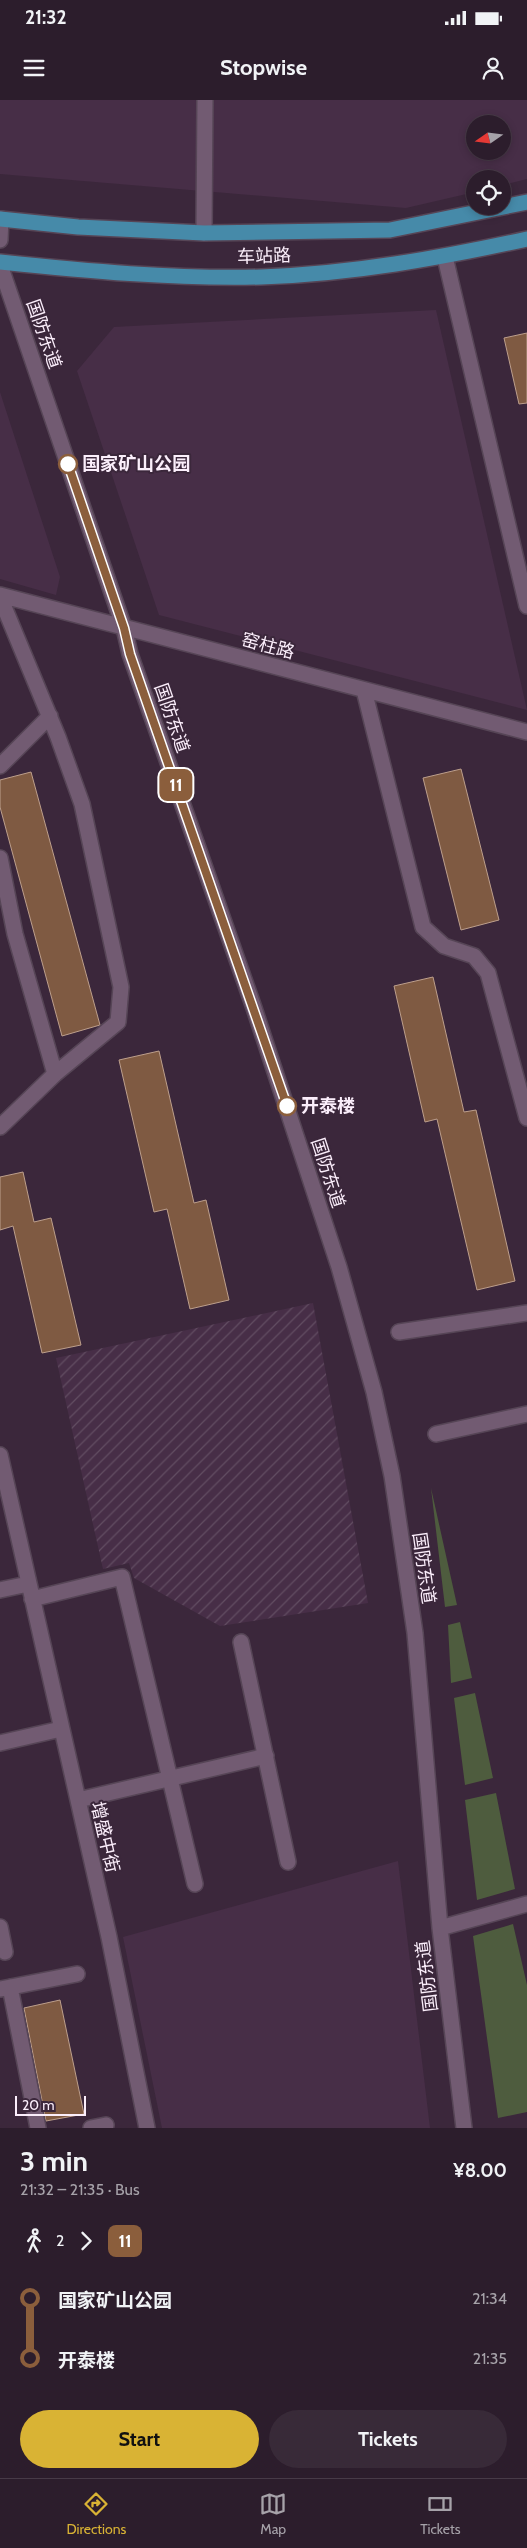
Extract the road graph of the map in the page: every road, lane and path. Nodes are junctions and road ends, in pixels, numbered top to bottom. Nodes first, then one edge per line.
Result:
1 (204, 100) edge
2 (527, 202) edge
3 (0, 219) edge
4 (204, 233) junction
5 (527, 239) edge
6 (0, 240) edge
7 (445, 257) junction
8 (0, 263) edge
9 (0, 596) edge
10 (527, 606) edge
11 (124, 628) junction
12 (364, 690) junction
13 (50, 716) junction
14 (527, 732) edge
15 (0, 766) edge
16 (0, 858) edge
17 (55, 1074) junction
18 (527, 1118) edge
19 (0, 1127) edge
20 (527, 1313) edge
21 (399, 1332) dead end
22 (527, 1414) edge
23 (436, 1434) dead end
24 (0, 1455) edge
25 (0, 1590) edge
26 (30, 1592) junction
27 (241, 1642) dead end
28 (62, 1729) junction
29 (0, 1744) edge
30 (266, 1756) junction
31 (170, 1779) junction
32 (78, 1800) junction
33 (288, 1862) dead end
34 (196, 1884) dead end
35 (527, 1904) edge
36 (0, 1927) edge
37 (440, 1928) junction
38 (5, 1952) dead end
39 (77, 1974) dead end
40 (5, 1988) edge
41 (38, 2128) edge
42 (147, 2128) edge
43 (464, 2128) edge

1 - 4 street
2 - 4 main road, 车站路
3 - 4 main road, 车站路
3 - 6 street
5 - 7 main road, 车站路
7 - 8 main road, 车站路
7 - 10 street
8 - 11 street, 国防东道
9 - 11 street, 窑柱路
9 - 13 street
11 - 12 street, 窑柱路
11 - 37 street, 国防东道
12 - 14 street, 窑柱路
12 - 18 street
13 - 15 street
13 - 17 street
16 - 17 street
17 - 19 street
20 - 21 street
22 - 23 street
24 - 26 street, 增盛中街
25 - 26 street
26 - 28 street, 增盛中街
26 - 31 street
27 - 30 street
28 - 29 street
28 - 32 street, 增盛中街
30 - 31 street
30 - 33 street
31 - 32 street
31 - 34 street
32 - 42 street, 增盛中街
35 - 37 street
36 - 38 street
37 - 43 street, 国防东道
39 - 40 street
40 - 41 street

